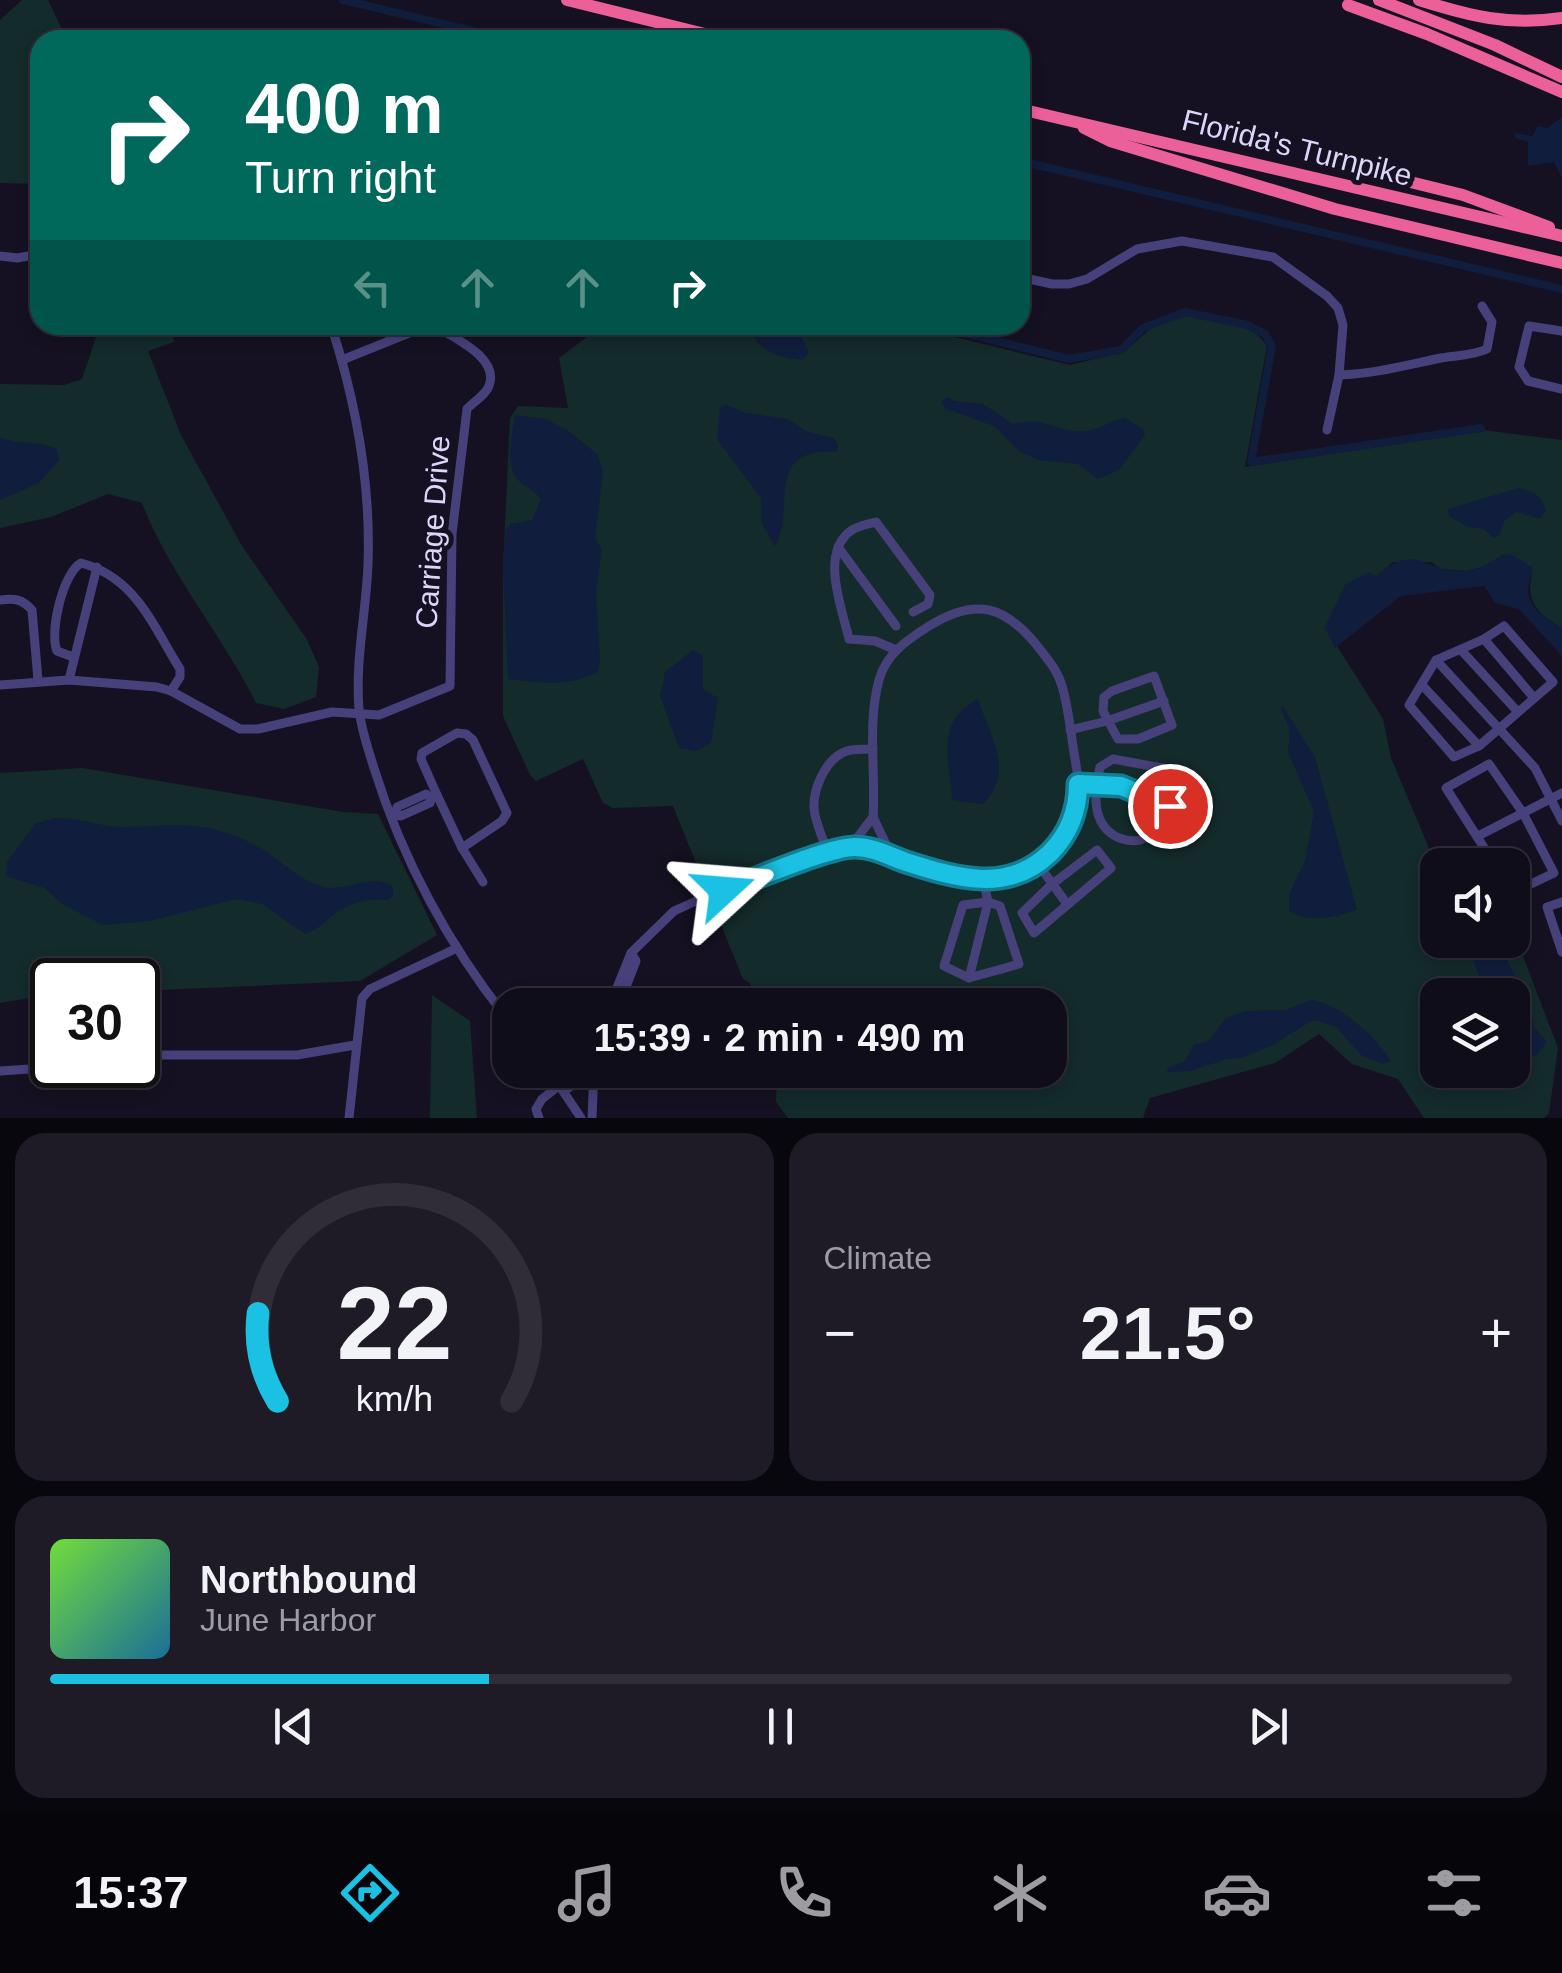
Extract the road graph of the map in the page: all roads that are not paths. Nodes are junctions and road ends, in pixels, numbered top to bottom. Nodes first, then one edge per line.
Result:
1 (567, 0) edge
2 (1378, 0) edge
3 (1419, 0) edge
4 (1348, 5) dead end
5 (1562, 18) edge
6 (690, 30) edge
7 (1562, 77) edge
8 (1562, 92) edge
9 (1030, 111) edge
10 (1068, 120) junction
11 (1317, 159) dead end
12 (1562, 236) edge
13 (0, 256) edge
14 (30, 256) edge
15 (1562, 264) edge
16 (1030, 279) edge
17 (1482, 306) dead end
18 (1562, 331) edge
19 (334, 335) edge
20 (405, 335) edge
21 (449, 335) edge
22 (342, 360) junction
23 (1338, 374) junction
24 (1562, 390) edge
25 (1326, 430) dead end
26 (838, 547) junction
27 (97, 567) junction
28 (0, 600) edge
29 (913, 612) dead end
30 (896, 626) dead end
31 (1484, 639) junction
32 (896, 650) junction
33 (1461, 650) junction
34 (74, 658) junction
35 (1436, 660) junction
36 (38, 680) junction
37 (69, 680) junction
38 (1422, 685) junction
39 (0, 686) edge
40 (171, 691) junction
41 (1534, 698) junction
42 (1164, 701) junction
43 (1518, 712) junction
44 (359, 714) junction
45 (1107, 722) junction
46 (1070, 730) junction
47 (1499, 731) junction
48 (1479, 746) junction
49 (874, 750) junction
50 (1078, 784) junction
51 (1098, 784) junction
52 (1562, 793) edge
53 (433, 796) junction
54 (1551, 798) junction
55 (1170, 806) junction
56 (394, 814) junction
57 (1523, 814) junction
58 (873, 817) junction
59 (1562, 821) edge
60 (1478, 836) junction
61 (850, 847) junction
62 (462, 848) junction
63 (1485, 848) edge
64 (828, 854) junction
65 (891, 856) junction
66 (1038, 864) junction
67 (483, 882) dead end
68 (984, 882) junction
69 (1530, 884) edge
70 (1052, 885) junction
71 (988, 902) junction
72 (1562, 902) edge
73 (1067, 904) junction
74 (457, 948) junction
75 (1562, 952) edge
76 (631, 953) junction
77 (969, 978) junction
78 (617, 988) edge
79 (626, 988) edge
80 (492, 997) edge
81 (355, 1045) junction
82 (160, 1055) edge
83 (30, 1069) edge
84 (0, 1071) edge
85 (562, 1088) joint
86 (593, 1088) edge
87 (350, 1118) edge
88 (538, 1118) edge
89 (581, 1118) edge
90 (592, 1118) edge

1 - 6 highway
2 - 7 highway
3 - 5 highway
4 - 8 highway
9 - 10 highway, Florida's Turnpike
10 - 12 highway, Florida's Turnpike
10 - 15 highway
11 - 12 highway
13 - 14 street
16 - 23 street
17 - 23 street
18 - 24 street
19 - 22 street
20 - 22 street
21 - 44 street, Carriage Drive
22 - 44 street
23 - 25 street
26 - 29 street
26 - 30 street
26 - 32 street
27 - 34 street
27 - 34 street
27 - 40 street
28 - 36 street
31 - 33 street
31 - 41 street
31 - 41 street
32 - 46 street
32 - 49 street
33 - 35 street
33 - 43 street
34 - 37 street
35 - 38 street
35 - 47 street
36 - 37 street
36 - 39 street
37 - 40 street
38 - 48 street
38 - 48 street
40 - 44 street
41 - 43 street
42 - 45 street
42 - 45 street
42 - 45 street
43 - 47 street
44 - 56 street
45 - 46 street
46 - 50 street
47 - 48 street
47 - 54 street
49 - 58 street
49 - 64 street
50 - 51 street
50 - 66 street
51 - 55 street
51 - 55 street
51 - 55 street
52 - 54 street
53 - 56 street
53 - 62 street
53 - 62 street
54 - 57 street
54 - 59 street
56 - 74 street
57 - 60 street
57 - 60 street
57 - 69 street
58 - 61 street
58 - 65 street
60 - 63 street
61 - 64 street
61 - 65 street
62 - 67 street
64 - 76 street
65 - 68 street
66 - 68 street
66 - 70 street
68 - 71 street
70 - 73 street
70 - 73 street
70 - 73 street
71 - 77 street
71 - 77 street
71 - 77 street
72 - 75 street
74 - 80 street
74 - 81 street
76 - 78 street
76 - 79 street
81 - 82 street
81 - 87 street
83 - 84 street
85 - 88 street
85 - 89 street
86 - 90 street

